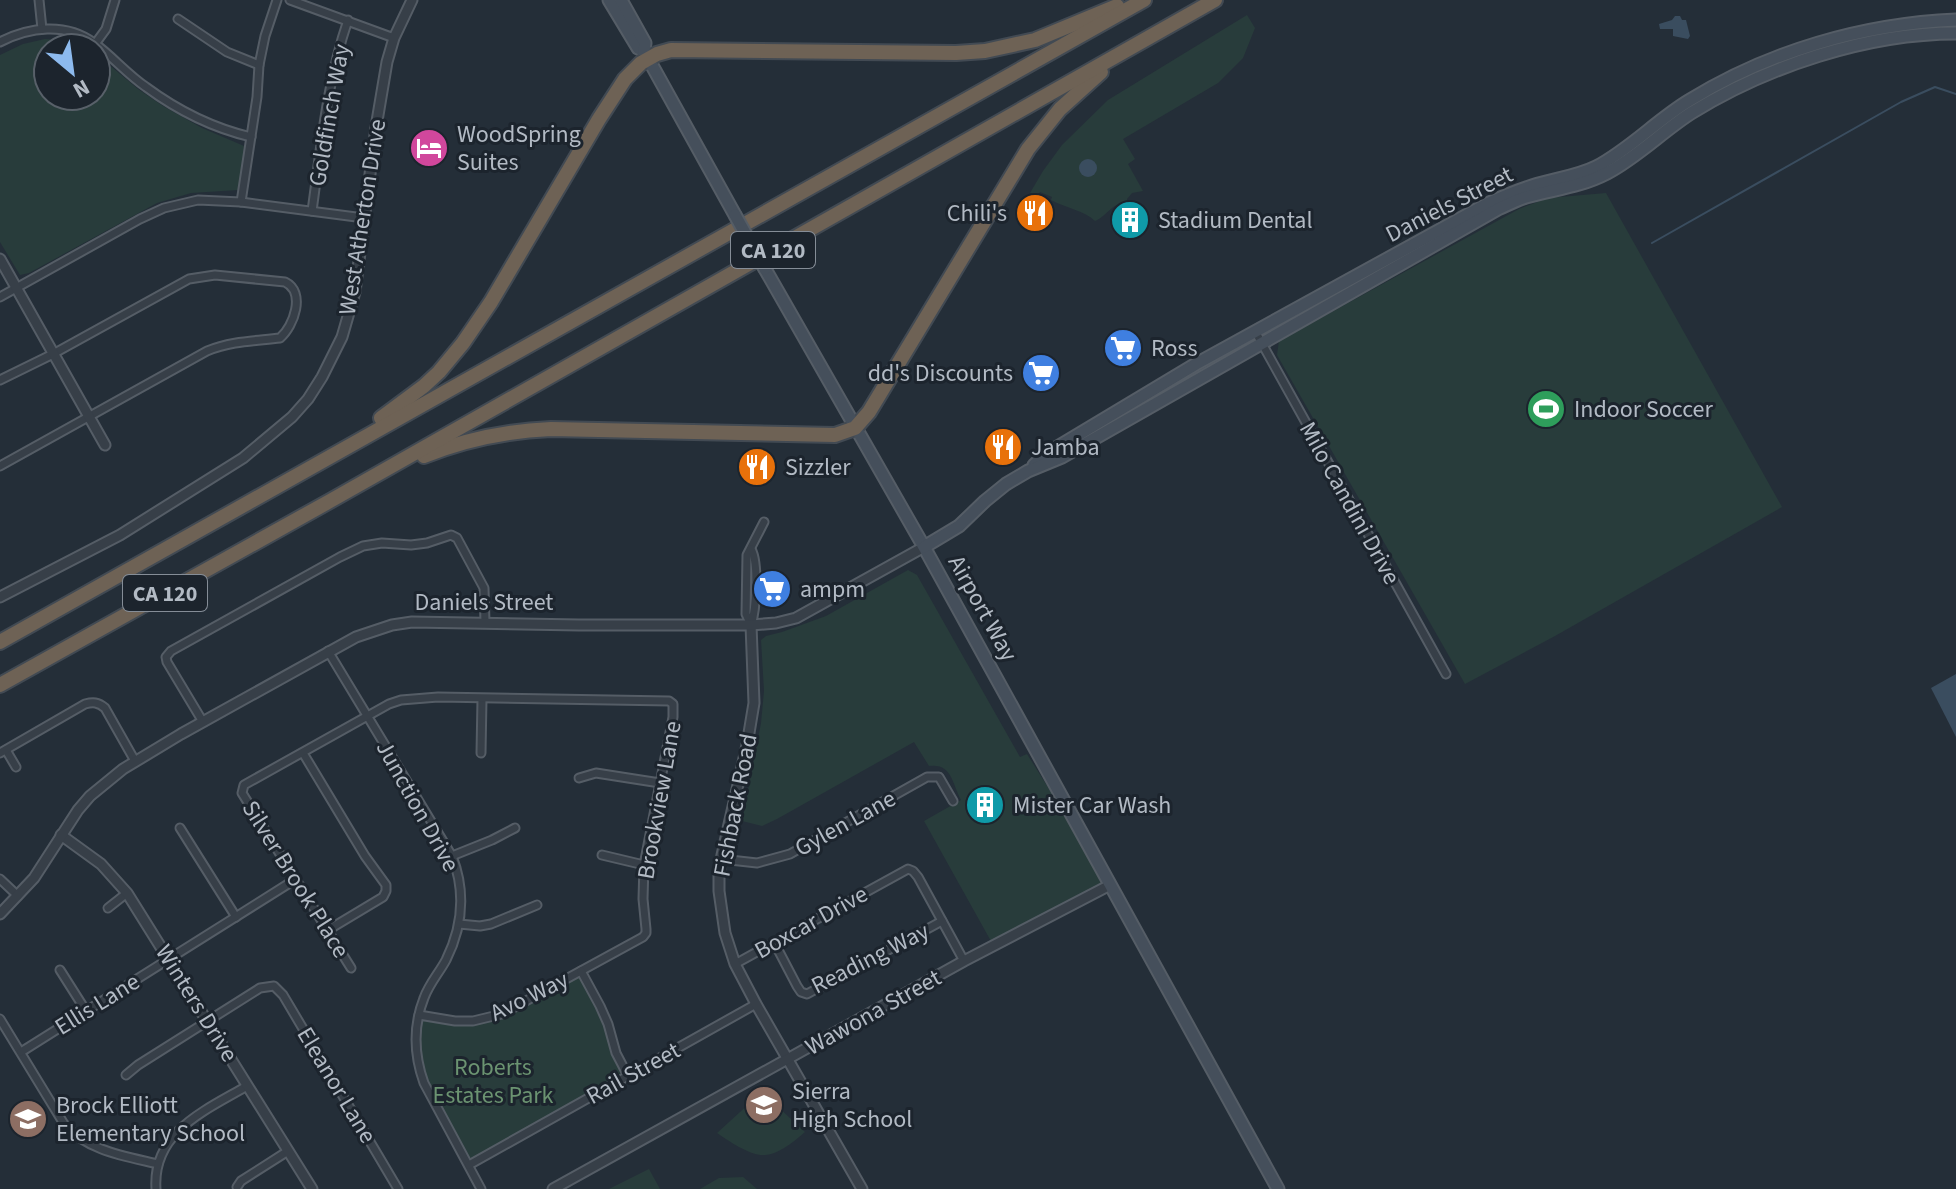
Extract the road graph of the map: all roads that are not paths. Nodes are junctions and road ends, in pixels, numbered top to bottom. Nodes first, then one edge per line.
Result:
1 (39, 0) edge
2 (115, 0) edge
3 (277, 0) edge
4 (290, 0) edge
5 (412, 0) edge
6 (609, 0) edge
7 (621, 0) edge
8 (1131, 0) edge
9 (1144, 0) edge
10 (1215, 0) edge
11 (178, 19) dead end
12 (348, 20) junction
13 (1956, 20) edge
14 (1164, 28) junction
15 (42, 29) junction
16 (70, 32) edge
17 (104, 32) edge
18 (1956, 33) edge
19 (394, 38) junction
20 (0, 42) edge
21 (646, 55) junction
22 (112, 59) edge
23 (259, 65) junction
24 (251, 137) junction
25 (241, 202) junction
26 (312, 211) junction
27 (364, 218) junction
28 (0, 259) edge
29 (16, 288) junction
30 (0, 297) edge
31 (1255, 331) junction
32 (1261, 343) junction
33 (53, 354) junction
34 (0, 380) edge
35 (89, 417) junction
36 (855, 428) junction
37 (105, 445) dead end
38 (0, 466) edge
39 (305, 471) junction
40 (1028, 471) junction
41 (330, 501) junction
42 (764, 522) dead end
43 (924, 547) junction
44 (0, 597) edge
45 (485, 622) junction
46 (751, 625) junction
47 (0, 642) edge
48 (328, 651) junction
49 (1446, 674) dead end
50 (0, 685) edge
51 (482, 699) junction
52 (366, 716) junction
53 (203, 722) junction
54 (3, 751) edge
55 (303, 753) junction
56 (481, 753) dead end
57 (135, 761) junction
58 (16, 767) dead end
59 (579, 778) dead end
60 (660, 783) junction
61 (953, 801) dead end
62 (180, 828) dead end
63 (515, 828) dead end
64 (61, 835) junction
65 (602, 855) dead end
66 (452, 856) junction
67 (721, 859) junction
68 (644, 865) junction
69 (0, 879) edge
70 (296, 879) junction
71 (1110, 885) junction
72 (127, 893) junction
73 (18, 896) junction
74 (537, 905) dead end
75 (108, 908) dead end
76 (0, 914) edge
77 (236, 917) junction
78 (942, 921) junction
79 (459, 924) junction
80 (328, 930) junction
81 (774, 942) junction
82 (632, 943) joint
83 (169, 959) junction
84 (964, 961) junction
85 (735, 964) junction
86 (351, 968) dead end
87 (60, 970) dead end
88 (581, 971) junction
89 (756, 1004) junction
90 (86, 1011) junction
91 (419, 1015) junction
92 (0, 1019) edge
93 (207, 1020) junction
94 (21, 1052) junction
95 (788, 1059) junction
96 (126, 1075) dead end
97 (628, 1076) junction
98 (247, 1086) junction
99 (288, 1151) junction
100 (158, 1164) junction
101 (469, 1165) junction
102 (237, 1187) dead end
103 (156, 1189) edge
104 (312, 1189) edge
105 (398, 1189) edge
106 (481, 1189) edge
107 (553, 1189) edge
108 (862, 1189) edge
109 (1278, 1189) edge

1 - 15 street
2 - 17 street
3 - 23 street
4 - 12 street
5 - 19 street, West Atherton Drive
6 - 21 main road, Airport Way
7 - 21 main road, Airport Way
8 - 21 highway
9 - 39 highway, CA 120
10 - 14 highway, CA 120
11 - 23 street
12 - 19 street
12 - 26 street, Goldfinch Way
13 - 31 main road, Daniels Street
14 - 36 highway
14 - 41 highway, CA 120
15 - 16 street
15 - 20 street
18 - 32 main road, Daniels Street
19 - 27 street, West Atherton Drive
21 - 36 main road, Airport Way, bridge
21 - 39 highway
22 - 24 street
23 - 24 street
24 - 25 street
25 - 26 street
25 - 29 street
26 - 27 street
27 - 44 street, West Atherton Drive
28 - 29 street
29 - 30 street
29 - 33 street
31 - 32 street, Milo Candini Drive
31 - 40 main road, Daniels Street
32 - 40 main road, Daniels Street
32 - 49 street, Milo Candini Drive
33 - 34 street
33 - 35 street
33 - 35 street
35 - 37 street
35 - 38 street
36 - 41 highway
36 - 43 main road, Airport Way
39 - 47 highway, CA 120
40 - 43 main road, Daniels Street
41 - 50 highway, CA 120
42 - 46 street, Fishback Road
43 - 46 street, Daniels Street
43 - 71 main road, Airport Way
45 - 46 street, Daniels Street
45 - 48 street, Daniels Street
45 - 53 street
46 - 67 street, Fishback Road
48 - 52 street, Junction Drive
48 - 53 street, Daniels Street
51 - 52 street
51 - 56 street
51 - 60 street, Brookview Lane
52 - 55 street
52 - 66 street, Junction Drive
53 - 57 street, Daniels Street
54 - 57 street
54 - 58 street
55 - 70 street, Silver Brook Place
55 - 80 street
57 - 64 street, Daniels Street
59 - 60 street
60 - 68 street, Brookview Lane
61 - 67 street, Gylen Lane
62 - 77 street
63 - 66 street
64 - 72 street, Winters Drive
64 - 73 street, Daniels Street
65 - 68 street
66 - 79 street, Junction Drive
67 - 85 street, Fishback Road
68 - 82 street, Brookview Lane
69 - 73 street
70 - 77 street, Ellis Lane
70 - 80 street, Silver Brook Place
71 - 84 street, Wawona Street
71 - 109 main road, Airport Way
72 - 75 street
72 - 83 street, Winters Drive
73 - 76 street, Daniels Street
74 - 79 street
77 - 83 street, Ellis Lane
78 - 81 street, Boxcar Drive
78 - 81 street, Reading Way
78 - 84 street
79 - 91 street, Junction Drive
80 - 86 street, Silver Brook Place
81 - 85 street, Boxcar Drive
82 - 88 street, Avo Way
83 - 90 street, Ellis Lane
83 - 93 street, Winters Drive
84 - 95 street, Wawona Street
85 - 89 street, Fishback Road
87 - 90 street
88 - 91 street, Avo Way
88 - 97 street
89 - 95 street, Fishback Road
89 - 97 street, Rail Street
90 - 94 street, Ellis Lane
91 - 101 street, Junction Drive
92 - 94 street
93 - 96 street
93 - 98 street, Winters Drive
93 - 105 street, Eleanor Lane
94 - 100 street
95 - 107 street, Wawona Street
95 - 108 street, Fishback Road
97 - 101 street, Rail Street
98 - 99 street, Winters Drive
98 - 100 street
99 - 102 street
99 - 104 street, Winters Drive
100 - 103 street
101 - 106 street, Junction Drive

